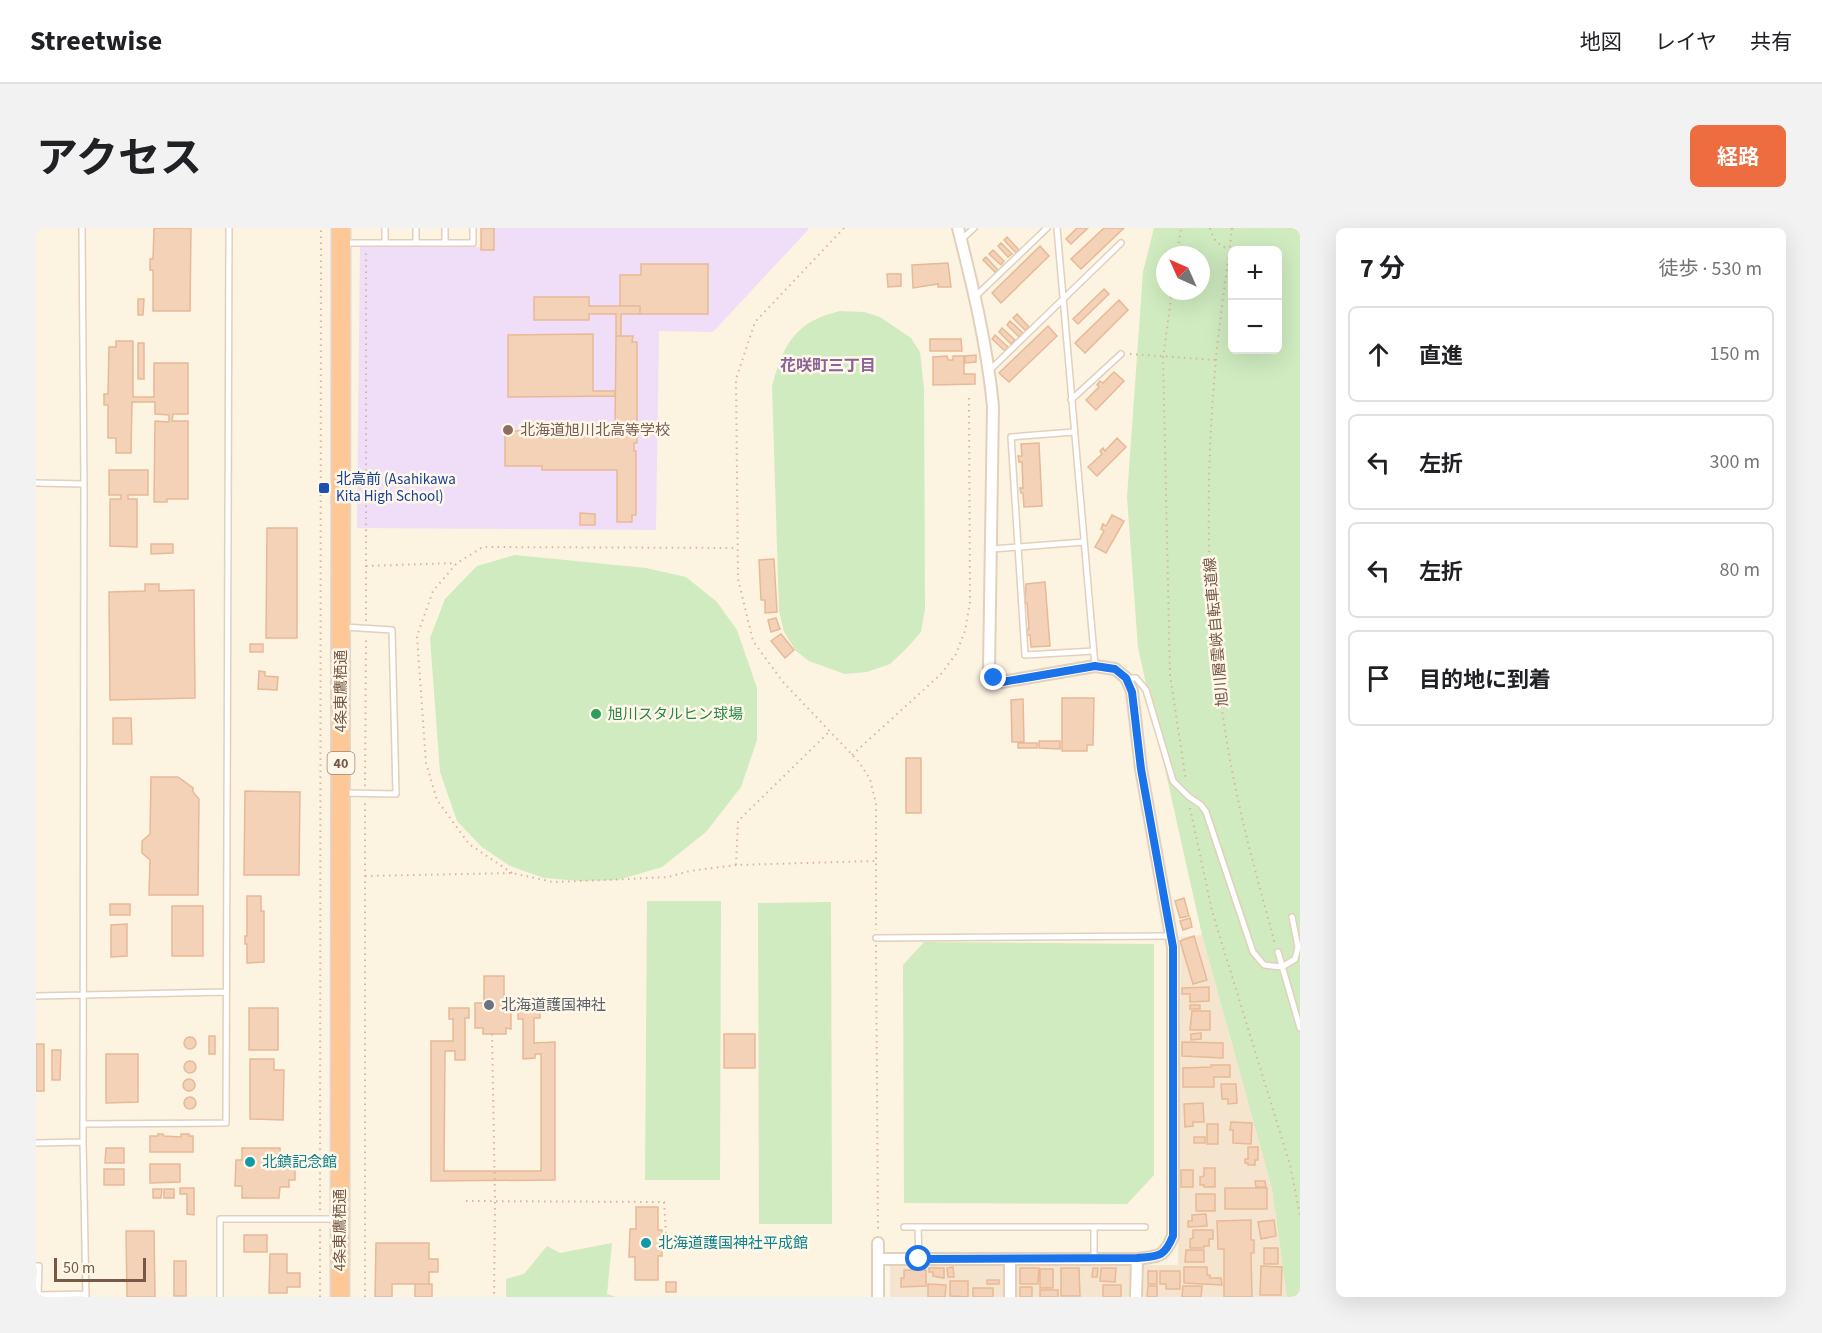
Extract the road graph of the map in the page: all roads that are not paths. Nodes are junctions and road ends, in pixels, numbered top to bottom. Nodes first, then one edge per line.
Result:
1 (82, 228) edge
2 (230, 228) edge
3 (385, 228) edge
4 (416, 228) edge
5 (445, 228) edge
6 (473, 228) edge
7 (958, 228) edge
8 (974, 228) edge
9 (1047, 228) edge
10 (1057, 228) edge
11 (341, 236) edge
12 (961, 240) junction
13 (385, 243) junction
14 (416, 243) junction
15 (445, 243) junction
16 (1121, 243) dead end
17 (976, 296) junction
18 (1063, 299) junction
19 (1121, 354) road end
20 (990, 370) junction
21 (1071, 400) junction
22 (1074, 432) junction
23 (36, 483) edge
24 (84, 484) junction
25 (1084, 542) junction
26 (1019, 548) junction
27 (992, 549) junction
28 (341, 627) junction
29 (1094, 651) junction
30 (1095, 666) junction
31 (1126, 678) junction
32 (340, 793) junction
33 (1292, 917) dead end
34 (1171, 936) junction
35 (876, 938) road end
36 (1278, 952) road end
37 (1282, 967) junction
38 (226, 992) junction
39 (36, 996) edge
40 (83, 996) junction
41 (1300, 1028) edge
42 (83, 1124) junction
43 (82, 1142) junction
44 (36, 1143) edge
45 (340, 1219) junction
46 (904, 1227) dead end
47 (918, 1227) junction
48 (1094, 1227) junction
49 (1145, 1227) dead end
50 (878, 1243) road end
51 (1137, 1258) junction
52 (878, 1259) junction
53 (919, 1259) junction
54 (1010, 1259) junction
55 (1094, 1259) junction
56 (36, 1266) edge
57 (86, 1296) edge
58 (220, 1297) edge
59 (340, 1297) edge
60 (878, 1297) edge
61 (1010, 1297) edge
62 (1136, 1297) edge

1 - 24 lane
2 - 38 lane
3 - 13 lane
4 - 14 lane
5 - 15 lane
6 - 15 lane
7 - 12 street
8 - 12 lane
9 - 17 lane
10 - 18 lane
11 - 13 lane
11 - 28 highway, 4条東鷹栖通 / 40
12 - 17 street
13 - 14 lane
14 - 15 lane
16 - 18 lane
17 - 20 street
18 - 20 lane
18 - 21 lane
19 - 21 lane
20 - 27 street
21 - 22 lane
22 - 25 lane
22 - 26 lane
23 - 24 lane
24 - 40 lane
25 - 26 lane
25 - 29 lane
26 - 27 lane
26 - 29 lane
27 - 30 street
28 - 32 highway, 4条東鷹栖通 / 40
28 - 32 lane
29 - 30 lane
30 - 31 street
31 - 34 street
31 - 37 lane
32 - 45 highway, 4条東鷹栖通 / 40
33 - 37 lane
34 - 35 lane
34 - 51 street
36 - 37 lane
37 - 41 lane
38 - 40 lane
38 - 42 lane
39 - 40 lane
40 - 42 lane
42 - 43 lane
43 - 44 lane
43 - 57 lane
45 - 58 lane
45 - 59 highway, 4条東鷹栖通 / 40
46 - 47 lane
47 - 48 lane
47 - 53 lane
48 - 49 lane
48 - 55 lane
50 - 52 street
51 - 55 street
51 - 62 street
52 - 53 street
52 - 60 street
53 - 54 street
54 - 55 street
54 - 61 street
56 - 57 lane

